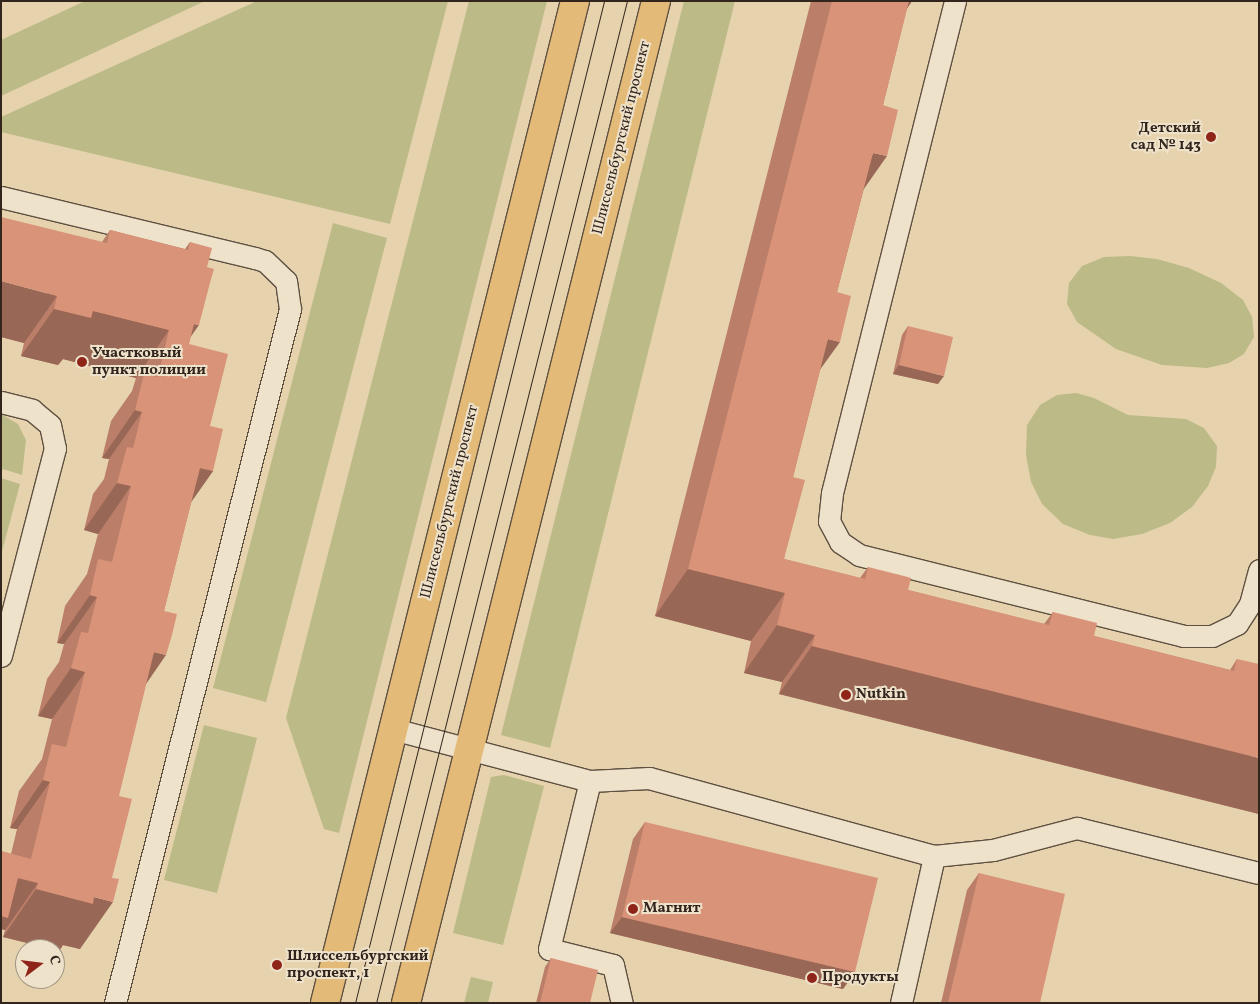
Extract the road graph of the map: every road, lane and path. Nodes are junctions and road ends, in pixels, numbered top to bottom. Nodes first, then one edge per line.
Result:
1 (575, 1) edge
2 (656, 1) edge
3 (955, 1) edge
4 (1, 197) edge
5 (1, 402) edge
6 (1259, 570) edge
7 (1, 656) edge
8 (394, 729) junction
9 (470, 749) junction
10 (590, 781) junction
11 (934, 856) junction
12 (1259, 873) edge
13 (115, 1003) edge
14 (325, 1003) edge
15 (406, 1003) edge
16 (622, 1003) edge
17 (901, 1003) edge

1 - 8 main road, Шлиссельбургский проспект
2 - 9 main road, Шлиссельбургский проспект
3 - 6 lane
4 - 13 lane
5 - 7 lane
8 - 9 lane
8 - 14 main road, Шлиссельбургский проспект
9 - 10 lane
9 - 15 main road, Шлиссельбургский проспект
10 - 11 lane
10 - 16 lane
11 - 12 lane
11 - 17 lane

